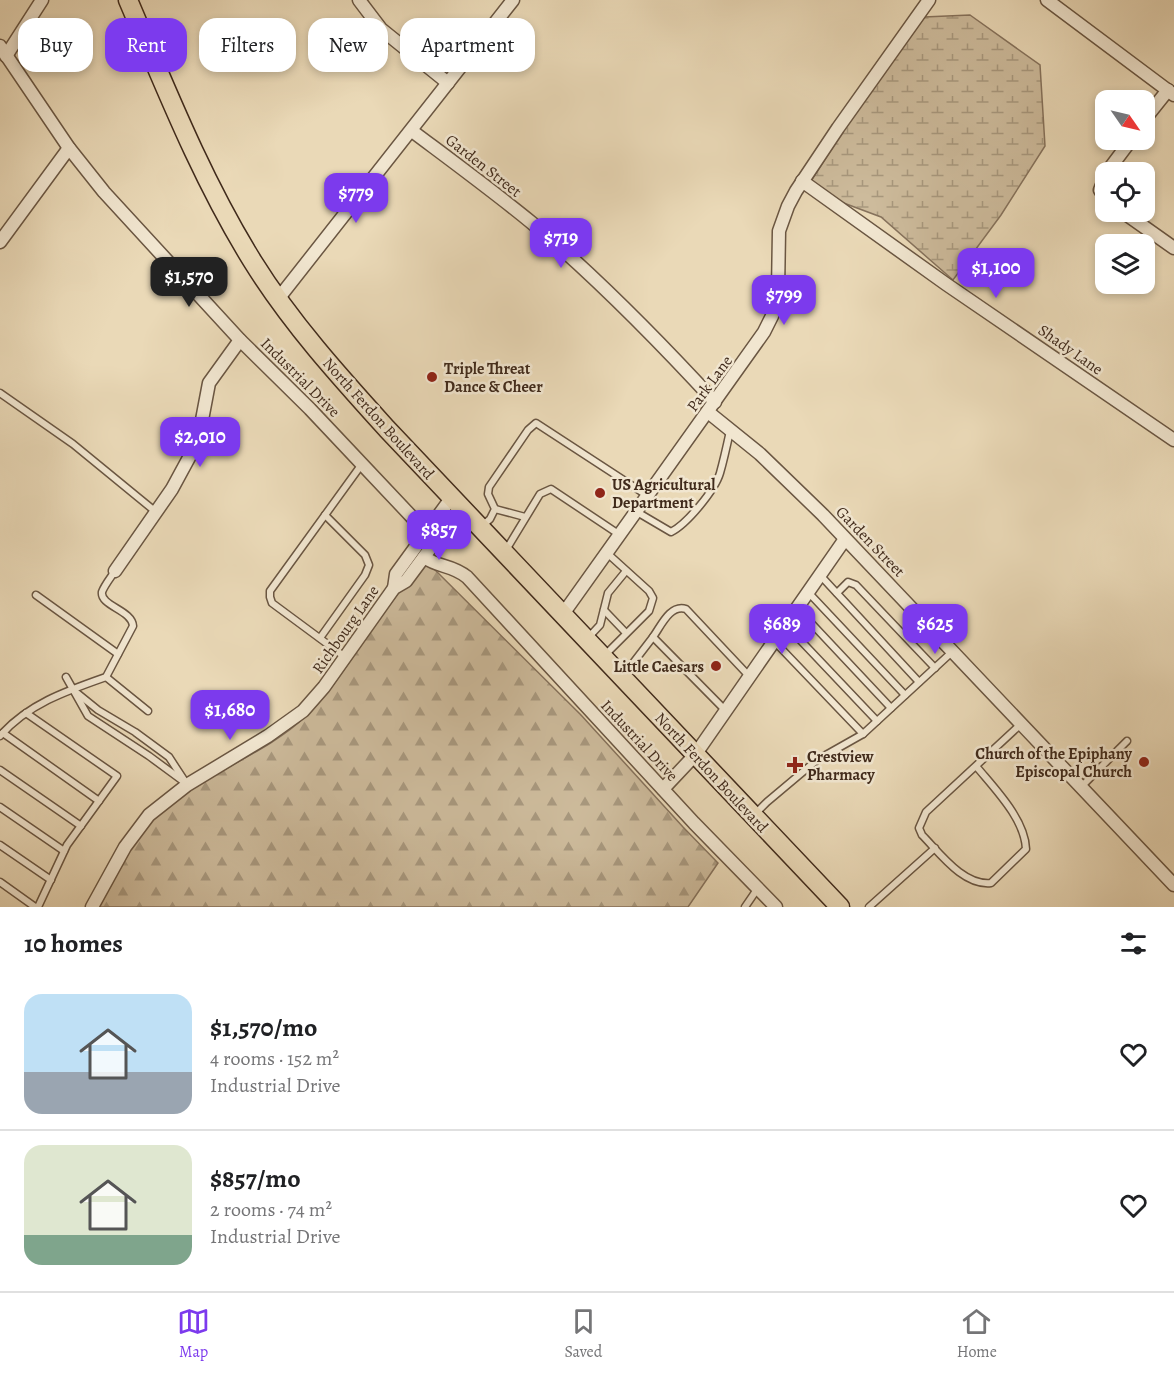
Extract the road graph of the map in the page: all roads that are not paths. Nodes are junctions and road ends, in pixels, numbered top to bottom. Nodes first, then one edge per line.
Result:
1 (42, 0) edge
2 (128, 0) edge
3 (359, 0) edge
4 (513, 0) edge
5 (929, 0) edge
6 (1047, 0) edge
7 (3, 51) edge
8 (448, 84) junction
9 (1171, 92) edge
10 (1155, 109) edge
11 (412, 130) junction
12 (69, 148) junction
13 (802, 181) junction
14 (1137, 222) edge
15 (0, 242) edge
16 (1174, 248) edge
17 (278, 299) junction
18 (240, 340) junction
19 (0, 393) edge
20 (711, 407) junction
21 (730, 430) junction
22 (1174, 440) edge
23 (363, 463) junction
24 (649, 496) junction
25 (457, 502) junction
26 (495, 508) junction
27 (156, 512) junction
28 (637, 512) junction
29 (326, 515) junction
30 (525, 517) junction
31 (480, 527) junction
32 (426, 532) junction
33 (620, 535) junction
34 (845, 539) junction
35 (504, 553) junction
36 (607, 553) junction
37 (424, 557) junction
38 (115, 571) joint
39 (626, 571) junction
40 (820, 575) junction
41 (394, 588) junction
42 (808, 592) junction
43 (837, 593) junction
44 (36, 595) dead end
45 (796, 608) junction
46 (604, 610) junction
47 (563, 614) junction
48 (785, 624) junction
49 (626, 633) junction
50 (653, 637) junction
51 (320, 638) junction
52 (587, 639) junction
53 (774, 641) junction
54 (953, 651) junction
55 (118, 654) junction
56 (345, 657) junction
57 (603, 657) junction
58 (935, 668) junction
59 (749, 676) junction
60 (66, 677) dead end
61 (106, 677) junction
62 (622, 677) junction
63 (919, 682) junction
64 (72, 689) junction
65 (905, 695) junction
66 (891, 708) junction
67 (725, 710) junction
68 (148, 711) dead end
69 (26, 713) junction
70 (877, 721) junction
71 (1021, 724) junction
72 (863, 734) junction
73 (1, 735) edge
74 (1127, 741) dead end
75 (695, 755) junction
76 (976, 766) junction
77 (0, 770) edge
78 (188, 785) junction
79 (1081, 787) junction
80 (663, 789) junction
81 (99, 801) junction
82 (0, 807) edge
83 (754, 816) junction
84 (81, 826) junction
85 (0, 845) edge
86 (935, 848) junction
87 (64, 851) junction
88 (51, 880) junction
89 (0, 882) edge
90 (1174, 885) edge
91 (758, 888) junction
92 (36, 907) edge
93 (92, 907) edge
94 (745, 907) edge
95 (776, 907) edge
96 (840, 907) edge
97 (869, 907) edge

1 - 7 street
2 - 17 main road, North Ferdon Boulevard
3 - 8 street
4 - 8 street
5 - 13 street, Park Lane
6 - 9 street
7 - 12 street, Industrial Drive
8 - 11 street
9 - 10 street
11 - 17 street
11 - 20 street, Garden Street
12 - 15 street
12 - 18 street, Industrial Drive
13 - 20 street, Park Lane
13 - 22 street, Shady Lane
14 - 16 street
17 - 25 main road, North Ferdon Boulevard
18 - 23 street, Industrial Drive
18 - 27 street
19 - 27 lane
20 - 21 street, Garden Street
20 - 24 street, Park Lane
21 - 28 lane
21 - 34 street, Garden Street
23 - 29 lane
23 - 32 street, Industrial Drive
24 - 26 lane
24 - 28 street, Park Lane
25 - 31 main road, North Ferdon Boulevard
25 - 32 street, Richbourg Lane
25 - 37 street, Richbourg Lane
26 - 30 lane
26 - 31 lane
27 - 38 street
28 - 33 street, Park Lane
29 - 51 lane
29 - 51 lane
30 - 33 lane
30 - 35 lane
31 - 35 main road, North Ferdon Boulevard
32 - 41 street, Richbourg Lane
33 - 36 street, Park Lane
34 - 40 street
34 - 54 street, Garden Street
35 - 47 main road, North Ferdon Boulevard
36 - 39 lane
36 - 47 street, Park Lane
37 - 41 street, Richbourg Lane
37 - 80 street, Industrial Drive
38 - 55 lane
39 - 46 lane
39 - 49 lane
40 - 42 street
40 - 43 lane
41 - 56 street, Richbourg Lane
42 - 45 street
42 - 65 lane
43 - 58 lane
43 - 63 lane
44 - 55 lane
45 - 48 street
45 - 66 lane
46 - 49 lane
46 - 52 lane
47 - 52 main road, North Ferdon Boulevard
48 - 53 street
48 - 70 lane
49 - 57 lane
50 - 59 lane
50 - 62 lane
50 - 67 lane
51 - 56 lane
52 - 57 main road, North Ferdon Boulevard
53 - 59 street
53 - 72 lane
54 - 58 lane
54 - 71 street, Garden Street
55 - 61 lane
56 - 78 street, Richbourg Lane
57 - 62 main road, North Ferdon Boulevard
58 - 63 lane
59 - 67 street
60 - 64 lane
61 - 64 lane
61 - 68 lane
62 - 75 main road, North Ferdon Boulevard
63 - 65 lane
64 - 69 lane
64 - 78 lane
64 - 78 lane
65 - 66 lane
66 - 70 lane
67 - 75 street
69 - 73 lane
69 - 81 lane
70 - 72 lane
71 - 76 lane
71 - 79 street, Garden Street
72 - 83 lane
73 - 81 lane
74 - 79 lane
75 - 80 street
75 - 83 main road, North Ferdon Boulevard
76 - 86 lane
76 - 86 lane
77 - 84 lane
78 - 93 street, Richbourg Lane
79 - 90 street, Garden Street
80 - 91 street, Industrial Drive
81 - 84 lane
82 - 87 lane
83 - 96 main road, North Ferdon Boulevard
84 - 87 lane
85 - 88 lane
86 - 97 lane
87 - 88 lane
88 - 92 lane
89 - 92 lane
91 - 94 lane
91 - 95 street, Industrial Drive

